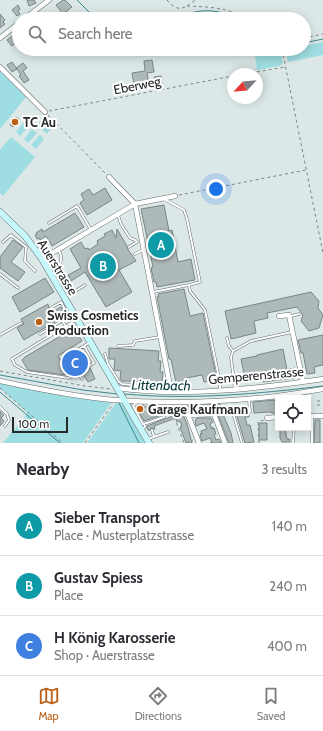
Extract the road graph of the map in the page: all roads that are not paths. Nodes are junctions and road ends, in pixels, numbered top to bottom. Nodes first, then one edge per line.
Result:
1 (49, 0) edge
2 (33, 12) edge
3 (12, 29) edge
4 (0, 38) edge
5 (0, 67) edge
6 (45, 112) road end
7 (109, 177) road end
8 (175, 196) road end
9 (163, 198) junction
10 (135, 204) junction
11 (0, 212) edge
12 (118, 214) junction
13 (49, 223) dead end
14 (90, 230) junction
15 (3, 242) dead end
16 (129, 247) dead end
17 (57, 249) junction
18 (144, 250) junction
19 (135, 254) dead end
20 (42, 259) junction
21 (35, 271) dead end
22 (0, 274) edge
23 (85, 285) dead end
24 (189, 285) junction
25 (18, 288) dead end
26 (153, 292) junction
27 (51, 308) dead end
28 (299, 314) dead end
29 (279, 316) dead end
30 (290, 316) junction
31 (62, 320) junction
32 (77, 320) junction
33 (21, 323) dead end
34 (66, 327) junction
35 (293, 332) junction
36 (40, 334) dead end
37 (0, 335) edge
38 (162, 337) junction
39 (227, 338) dead end
40 (90, 342) junction
41 (84, 346) junction
42 (118, 346) dead end
43 (233, 352) junction
44 (105, 354) dead end
45 (62, 359) dead end
46 (108, 368) junction
47 (78, 372) junction
48 (323, 379) edge
49 (82, 380) dead end
50 (0, 381) edge
51 (303, 382) junction
52 (171, 383) junction
53 (177, 386) dead end
54 (323, 389) edge
55 (220, 390) junction
56 (235, 390) junction
57 (171, 391) junction
58 (120, 396) junction
59 (248, 398) junction
60 (137, 401) junction
61 (148, 402) junction
62 (166, 402) junction
63 (0, 407) edge
64 (161, 409) junction
65 (232, 410) dead end
66 (250, 412) dead end
67 (311, 416) edge
68 (323, 416) edge
69 (275, 417) edge
70 (265, 419) road end
71 (5, 426) dead end
72 (142, 427) junction
73 (152, 430) dead end
74 (311, 430) edge
75 (294, 431) edge
76 (168, 432) dead end
77 (154, 437) junction
78 (148, 441) edge
79 (198, 441) edge
80 (225, 443) edge
81 (242, 443) edge
82 (293, 443) edge
83 (312, 443) edge

1 - 2 street
3 - 4 street
5 - 6 street
7 - 10 street
8 - 9 street
9 - 10 street
9 - 24 lane
10 - 12 street
10 - 18 street
11 - 20 main road, Auerstrasse
12 - 14 street
12 - 16 lane
13 - 14 lane
14 - 17 street
15 - 21 lane
17 - 20 street
17 - 23 lane
18 - 19 lane
18 - 26 street
20 - 32 main road, Auerstrasse
22 - 25 lane
24 - 26 lane
24 - 55 lane
26 - 38 street
27 - 31 lane
28 - 30 lane
29 - 30 street
30 - 35 street
31 - 34 lane
31 - 36 lane
32 - 34 lane
32 - 40 main road, Auerstrasse
33 - 37 lane
34 - 47 lane
35 - 43 lane
35 - 51 street
38 - 42 lane
38 - 52 street
39 - 43 lane
40 - 41 lane
40 - 46 main road, Auerstrasse
41 - 45 lane
41 - 47 lane
43 - 56 lane
44 - 46 lane
46 - 52 lane
46 - 58 main road, Auerstrasse
47 - 49 lane
48 - 51 street, Gemperenstrasse
50 - 58 street
51 - 56 street, Gemperenstrasse
52 - 53 lane
52 - 57 street
54 - 59 street
55 - 56 street, Gemperenstrasse
55 - 57 street, Gemperenstrasse
57 - 58 street, Gemperenstrasse
58 - 60 street
58 - 72 main road, Auerstrasse
59 - 62 street
59 - 66 lane
60 - 61 street
60 - 72 lane
61 - 62 street
61 - 64 lane
62 - 64 lane
63 - 71 lane
64 - 72 lane
65 - 81 lane
67 - 68 street
69 - 70 street
72 - 78 main road, Auerstrasse
73 - 77 lane
74 - 83 lane
75 - 82 lane
76 - 77 lane
77 - 78 lane
79 - 80 street

